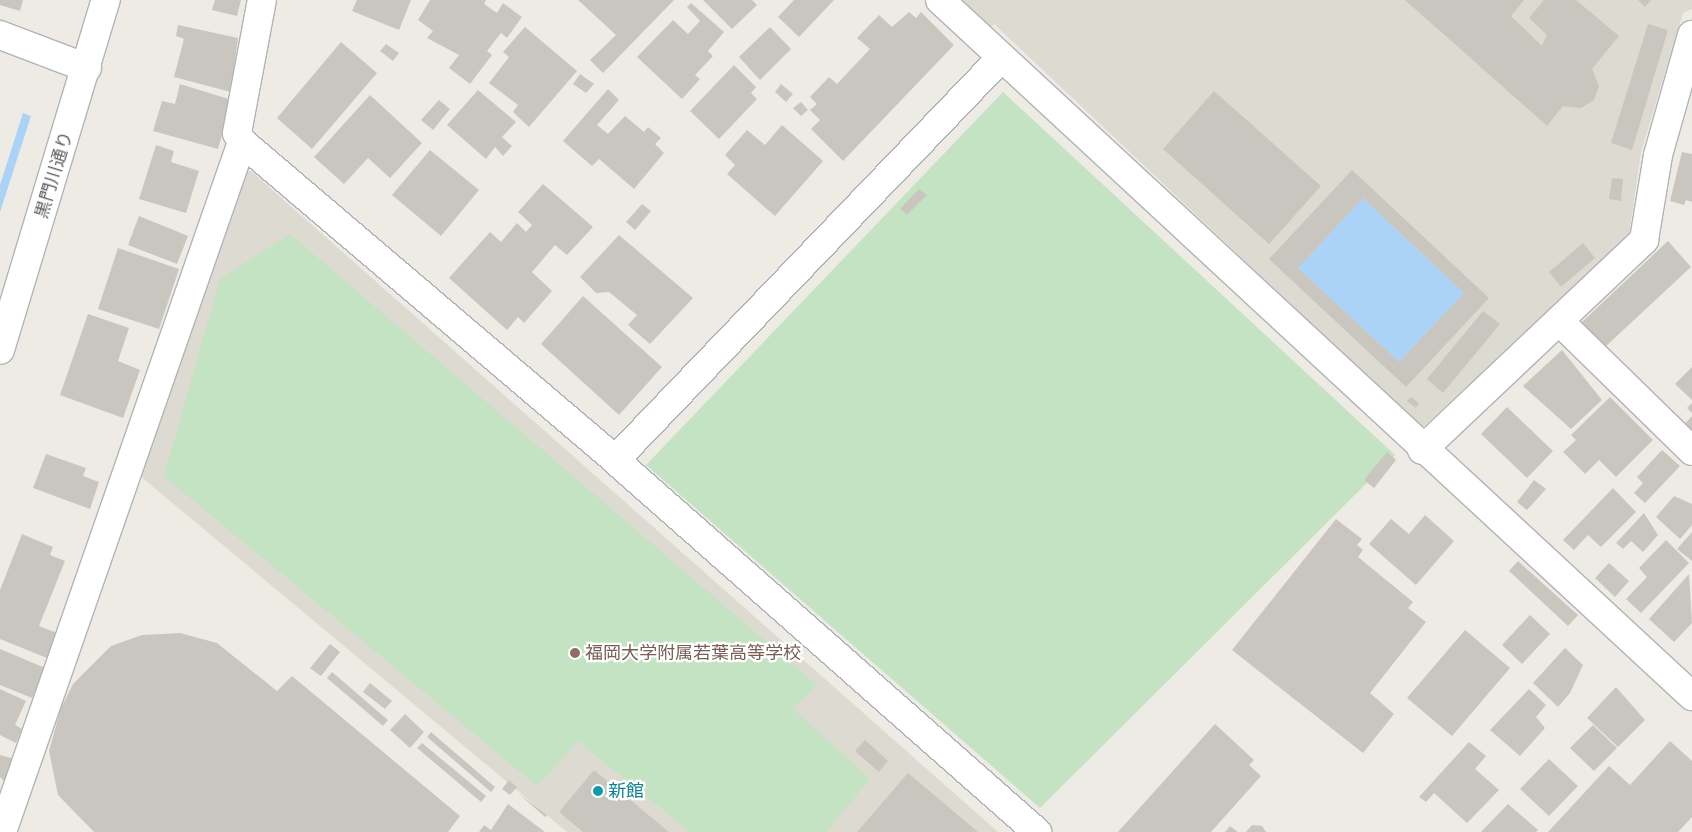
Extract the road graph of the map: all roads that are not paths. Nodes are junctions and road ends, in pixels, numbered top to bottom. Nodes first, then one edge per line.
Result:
1 (106, 0) edge
2 (262, 0) edge
3 (940, 0) edge
4 (0, 35) edge
5 (1692, 35) edge
6 (1001, 58) junction
7 (87, 68) junction
8 (242, 142) junction
9 (1559, 320) junction
10 (0, 350) edge
11 (1422, 450) junction
12 (1692, 451) edge
13 (615, 460) junction
14 (1692, 696) edge
15 (2, 832) edge
16 (1038, 832) edge

1 - 7 street, 黒門川通り
2 - 8 street
3 - 6 street
4 - 7 street
5 - 9 street
6 - 11 street
6 - 13 street
7 - 10 street, 黒門川通り
8 - 13 street
8 - 15 street
9 - 11 street
9 - 12 street
11 - 14 street
13 - 16 street

